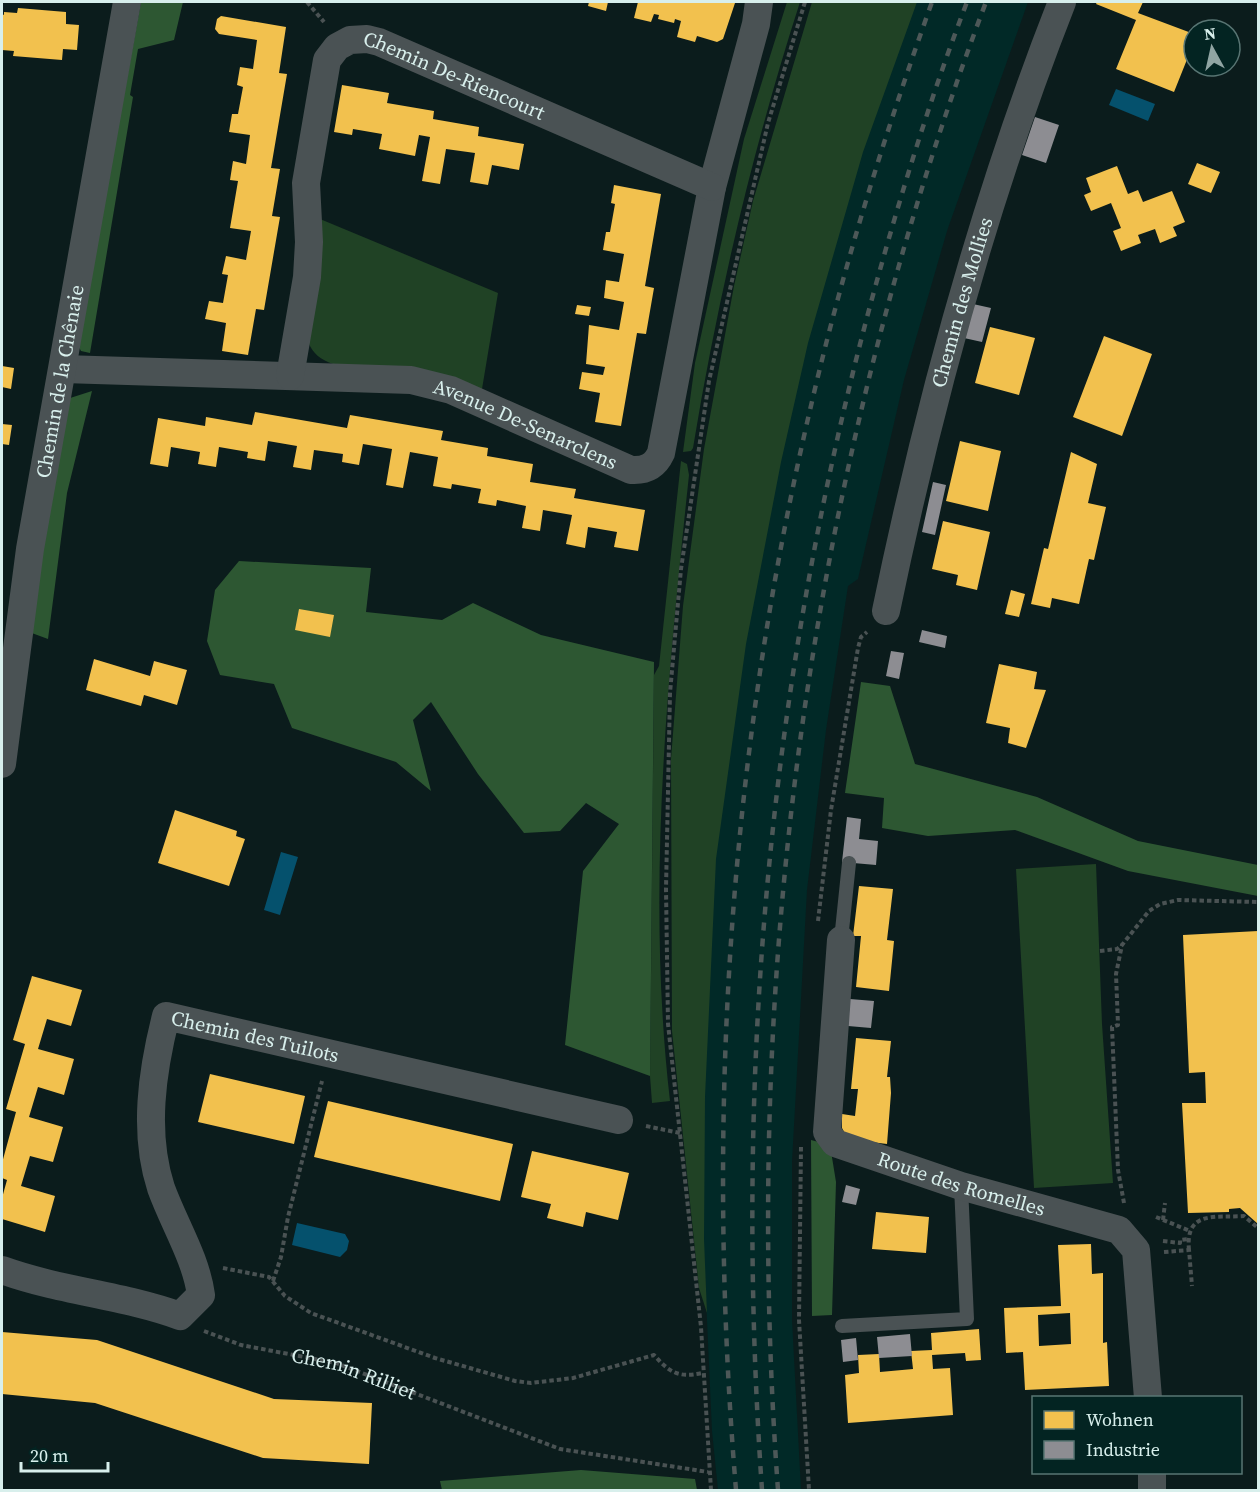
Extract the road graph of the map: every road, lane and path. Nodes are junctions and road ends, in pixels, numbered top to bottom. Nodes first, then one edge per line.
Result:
1 (127, 2) edge
2 (759, 2) edge
3 (805, 2) edge
4 (1062, 2) edge
5 (712, 187) junction
6 (63, 369) junction
7 (290, 376) junction
8 (886, 611) dead end
9 (2, 764) edge
10 (849, 863) dead end
11 (1258, 902) edge
12 (841, 940) joint
13 (1122, 945) junction
14 (1100, 951) dead end
15 (329, 1054) junction
16 (619, 1120) dead end
17 (961, 1186) junction
18 (1165, 1203) dead end
19 (1127, 1209) dead end
20 (1156, 1217) dead end
21 (1163, 1221) junction
22 (1258, 1228) edge
23 (1190, 1231) junction
24 (1188, 1239) junction
25 (1148, 1247) junction
26 (1189, 1250) junction
27 (2, 1270) edge
28 (198, 1278) junction
29 (273, 1281) junction
30 (1192, 1286) dead end
31 (180, 1316) junction
32 (842, 1326) dead end
33 (702, 1372) junction
34 (1148, 1396) edge
35 (708, 1472) junction
36 (1152, 1474) edge
37 (711, 1491) edge
38 (1152, 1491) edge

1 - 6 street, Chemin de la Chênaie
2 - 5 street, Avenue De-Senarclens
3 - 33 path
4 - 8 street, Chemin des Mollies
5 - 7 street, Avenue De-Senarclens
5 - 7 street, Chemin De-Riencourt
6 - 7 street, Avenue De-Senarclens
6 - 9 street, Chemin de la Chênaie
10 - 12 lane
11 - 13 path
12 - 17 street, Route des Romelles
13 - 14 path
13 - 19 path
15 - 16 street, Chemin des Tuilots
15 - 28 street, Chemin des Tuilots
15 - 29 path
17 - 25 street, Route des Romelles
17 - 32 lane
18 - 21 path
20 - 21 path
21 - 23 path
22 - 23 path
23 - 24 path
24 - 25 path
24 - 26 path
25 - 26 path
25 - 34 street
26 - 30 path
27 - 31 street
28 - 29 path
28 - 31 street
29 - 33 path
31 - 35 path, Chemin Rilliet
33 - 35 path
35 - 37 path
36 - 38 street

